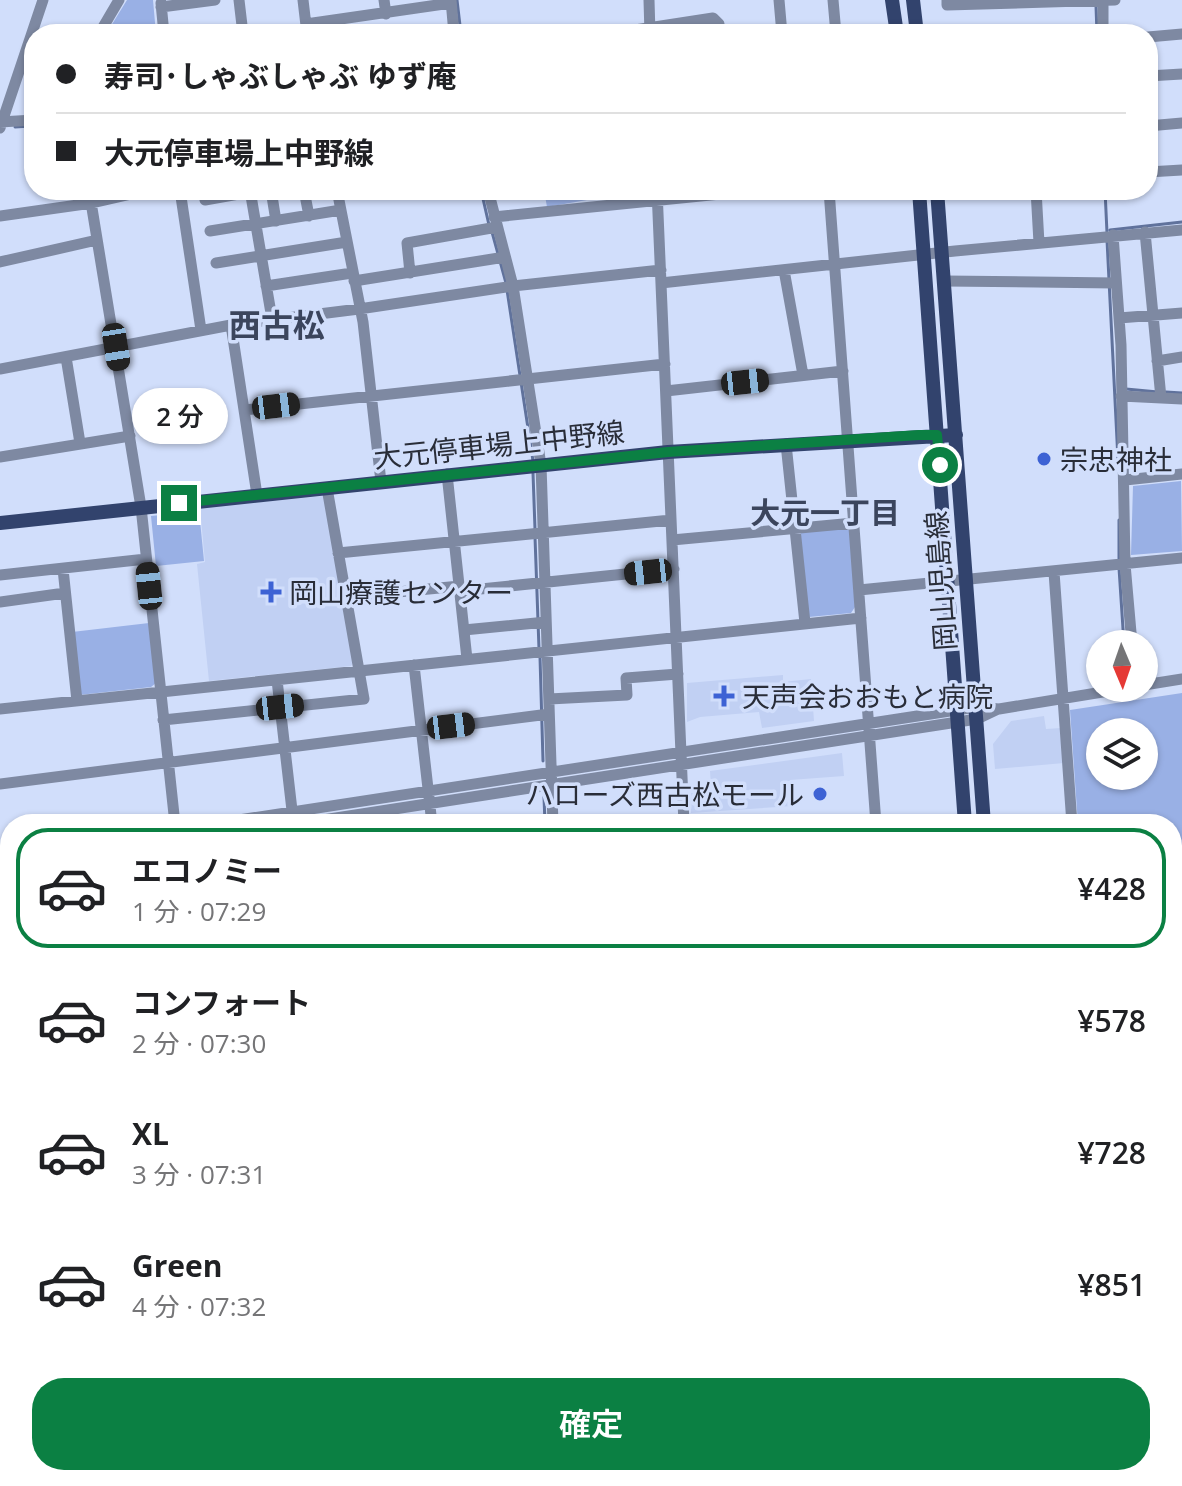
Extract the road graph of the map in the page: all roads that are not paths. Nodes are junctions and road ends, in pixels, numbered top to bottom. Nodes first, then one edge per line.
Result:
1 (43, 0) edge
2 (119, 0) edge
3 (215, 0) edge
4 (239, 0) edge
5 (303, 0) edge
6 (384, 0) edge
7 (649, 0) edge
8 (779, 0) edge
9 (833, 0) edge
10 (892, 0) edge
11 (913, 0) edge
12 (947, 0) edge
13 (1115, 0) edge
14 (452, 1) edge
15 (1097, 1) edge
16 (161, 3) edge
17 (386, 14) junction
18 (35, 24) edge
19 (105, 24) edge
20 (163, 24) edge
21 (242, 24) edge
22 (306, 24) edge
23 (333, 24) edge
24 (453, 24) edge
25 (650, 24) edge
26 (684, 24) edge
27 (719, 24) edge
28 (781, 24) edge
29 (835, 24) edge
30 (896, 24) edge
31 (916, 24) edge
32 (1101, 24) edge
33 (1182, 34) edge
34 (1158, 36) edge
35 (24, 56) edge
36 (1182, 74) edge
37 (1158, 75) edge
38 (24, 121) edge
39 (1182, 123) edge
40 (1, 124) edge
41 (1158, 125) edge
42 (1182, 170) edge
43 (1158, 171) edge
44 (91, 200) edge
45 (105, 200) edge
46 (182, 200) edge
47 (252, 200) edge
48 (273, 200) edge
49 (306, 200) edge
50 (339, 200) edge
51 (489, 200) edge
52 (630, 200) edge
53 (657, 200) edge
54 (830, 200) edge
55 (920, 200) edge
56 (938, 200) edge
57 (1037, 200) edge
58 (92, 203) junction
59 (341, 210) junction
60 (0, 216) edge
61 (309, 216) junction
62 (276, 221) junction
63 (256, 225) junction
64 (493, 225) junction
65 (1182, 230) edge
66 (210, 231) dead end
67 (1145, 232) junction
68 (1109, 235) junction
69 (97, 240) junction
70 (347, 242) junction
71 (1039, 243) junction
72 (943, 253) junction
73 (924, 255) junction
74 (261, 256) junction
75 (501, 258) junction
76 (0, 262) edge
77 (216, 263) dead end
78 (835, 265) junction
79 (784, 270) junction
80 (410, 273) junction
81 (353, 277) junction
82 (661, 277) junction
83 (945, 281) junction
84 (1111, 283) junction
85 (266, 286) junction
86 (508, 286) junction
87 (359, 309) junction
88 (1182, 313) edge
89 (1153, 315) junction
90 (1119, 318) junction
91 (272, 319) junction
92 (231, 325) junction
93 (201, 330) junction
94 (116, 347) junction
95 (66, 357) junction
96 (1182, 357) edge
97 (1157, 361) junction
98 (665, 364) junction
99 (0, 369) edge
100 (843, 371) junction
101 (803, 375) junction
102 (522, 380) junction
103 (666, 391) junction
104 (1160, 394) junction
105 (370, 396) junction
106 (1121, 396) junction
107 (1182, 399) edge
108 (244, 410) junction
109 (937, 435) junction
110 (956, 435) junction
111 (130, 436) junction
112 (848, 440) junction
113 (80, 443) junction
114 (786, 444) junction
115 (668, 452) junction
116 (0, 457) edge
117 (541, 465) junction
118 (447, 474) junction
119 (1182, 474) edge
120 (1125, 480) junction
121 (381, 482) junction
122 (327, 488) junction
123 (257, 495) junction
124 (141, 507) junction
125 (671, 520) junction
126 (0, 523) edge
127 (854, 523) junction
128 (796, 527) junction
129 (538, 532) junction
130 (453, 540) junction
131 (672, 540) junction
132 (338, 553) junction
133 (1182, 558) edge
134 (146, 559) junction
135 (1121, 564) junction
136 (63, 569) junction
137 (674, 569) junction
138 (1054, 572) junction
139 (0, 575) edge
140 (967, 579) junction
141 (948, 581) junction
142 (540, 583) junction
143 (460, 589) junction
144 (859, 590) junction
145 (65, 593) junction
146 (346, 597) junction
147 (0, 602) edge
148 (861, 618) junction
149 (541, 622) junction
150 (805, 623) junction
151 (464, 630) junction
152 (1130, 630) edge
153 (677, 638) junction
154 (542, 651) junction
155 (467, 659) junction
156 (414, 665) junction
157 (359, 671) junction
158 (678, 674) junction
159 (1182, 679) edge
160 (277, 680) junction
161 (1158, 683) edge
162 (161, 693) junction
163 (1086, 694) edge
164 (1063, 698) junction
165 (549, 699) junction
166 (77, 701) junction
167 (280, 707) junction
168 (0, 709) edge
169 (976, 713) junction
170 (544, 714) junction
171 (956, 716) junction
172 (163, 720) junction
173 (421, 729) junction
174 (869, 730) junction
175 (285, 747) junction
176 (681, 760) junction
177 (168, 762) junction
178 (551, 773) junction
179 (0, 784) edge
180 (552, 786) junction
181 (428, 790) junction
182 (430, 805) junction
183 (174, 814) edge
184 (293, 814) edge
185 (321, 814) edge
186 (348, 814) edge
187 (431, 814) edge
188 (553, 814) edge
189 (684, 814) edge
190 (875, 814) edge
191 (964, 814) edge
192 (983, 814) edge
193 (1071, 814) edge

1 - 18 street
2 - 19 street
3 - 16 street
4 - 21 street
5 - 22 street
6 - 17 street
7 - 25 street
8 - 28 street
9 - 29 street
10 - 30 main road
11 - 31 main road
12 - 15 street
13 - 15 street
14 - 17 street
14 - 24 street
15 - 32 street
16 - 20 street
17 - 23 street
26 - 27 street
33 - 34 street
35 - 40 street
36 - 37 street
38 - 40 street
39 - 41 street
42 - 43 street
44 - 58 street
45 - 58 street
46 - 93 street
47 - 63 street
48 - 62 street
49 - 61 street
50 - 59 street
51 - 64 street
52 - 64 street
53 - 82 street
54 - 78 street
55 - 73 main road, 岡山児島線
56 - 72 main road, 岡山児島線
57 - 71 street
58 - 60 street
58 - 69 street
59 - 61 street
59 - 70 street
61 - 62 street
62 - 63 street
63 - 66 street
63 - 74 street
64 - 75 street
64 - 80 street
65 - 67 street
67 - 68 street
67 - 89 street
68 - 71 street
68 - 84 street
69 - 76 street
69 - 94 street
70 - 74 street
70 - 81 street
71 - 72 street
72 - 73 street
72 - 83 main road, 岡山児島線
73 - 78 street
73 - 109 main road, 岡山児島線
74 - 77 street
74 - 85 street
75 - 80 street
75 - 86 street
78 - 79 street
78 - 100 street
79 - 82 street
79 - 101 street
80 - 81 street
81 - 85 street
81 - 87 street
82 - 86 street
82 - 98 street
83 - 84 street
83 - 110 main road, 岡山児島線
84 - 90 street
85 - 91 street
86 - 87 street
86 - 102 street
87 - 91 street
87 - 105 street
88 - 89 street
89 - 90 street
89 - 97 street
90 - 106 street
91 - 92 street
92 - 93 street
92 - 108 street
93 - 94 street
94 - 95 street
94 - 111 street
95 - 99 street
95 - 113 street
96 - 97 street
97 - 104 street
98 - 102 street
98 - 103 street
100 - 101 street
100 - 112 street
101 - 103 street
102 - 105 street
102 - 117 street
103 - 115 street
104 - 106 street
104 - 107 street
105 - 108 street
105 - 121 street
106 - 120 street
108 - 123 street
109 - 110 main road, 大元停車場上中野線
109 - 112 main road, 大元停車場上中野線
109 - 141 main road, 岡山児島線
110 - 140 main road, 岡山児島線
111 - 113 street
111 - 124 street
112 - 114 main road, 大元停車場上中野線
112 - 127 street
113 - 116 street
114 - 115 main road, 大元停車場上中野線
114 - 128 street
115 - 117 main road, 大元停車場上中野線
115 - 125 street
117 - 118 main road, 大元停車場上中野線
117 - 129 street
118 - 121 main road, 大元停車場上中野線
118 - 130 street
119 - 120 street
120 - 135 street
121 - 122 main road, 大元停車場上中野線
122 - 123 main road, 大元停車場上中野線
122 - 132 street
123 - 124 main road, 大元停車場上中野線
124 - 126 main road, 大元停車場上中野線
124 - 134 street
125 - 129 street
125 - 131 street
127 - 128 street
127 - 144 street
128 - 131 street
128 - 150 street
129 - 130 street
129 - 142 street
130 - 132 street
130 - 143 street
131 - 137 street
132 - 146 street
133 - 135 street
134 - 136 street
134 - 162 street
135 - 138 street
135 - 152 street
136 - 139 street
136 - 145 street
137 - 142 street
137 - 153 street
138 - 140 street
138 - 164 street
140 - 141 street
140 - 169 main road, 岡山児島線
141 - 144 street
141 - 171 main road, 岡山児島線
142 - 143 street
142 - 149 street
143 - 146 street
143 - 151 street
144 - 148 street
145 - 147 street
145 - 166 street
146 - 157 street
148 - 150 street
148 - 174 street
149 - 151 street
149 - 154 street
150 - 153 street
151 - 155 street
153 - 154 street
153 - 158 street
154 - 155 street
154 - 165 street
155 - 156 street
156 - 157 street
156 - 173 street
157 - 160 street
157 - 167 street
158 - 165 street
158 - 176 street
159 - 161 street
160 - 162 street
160 - 167 street
162 - 166 street
162 - 172 street
163 - 164 street
164 - 169 street
164 - 193 street
165 - 170 street
166 - 168 street
167 - 172 street
167 - 175 street
169 - 171 street
169 - 192 main road, 岡山児島線
170 - 173 street
170 - 178 street
171 - 174 street
171 - 191 main road, 岡山児島線
172 - 177 street
173 - 175 street
173 - 181 street
174 - 176 street
174 - 190 street
175 - 177 street
175 - 184 street
176 - 178 street
176 - 180 street
176 - 189 street
177 - 179 street
177 - 183 street
178 - 180 street
178 - 181 street
180 - 182 street
180 - 188 street
181 - 182 street
181 - 185 street
182 - 186 street
182 - 187 street

